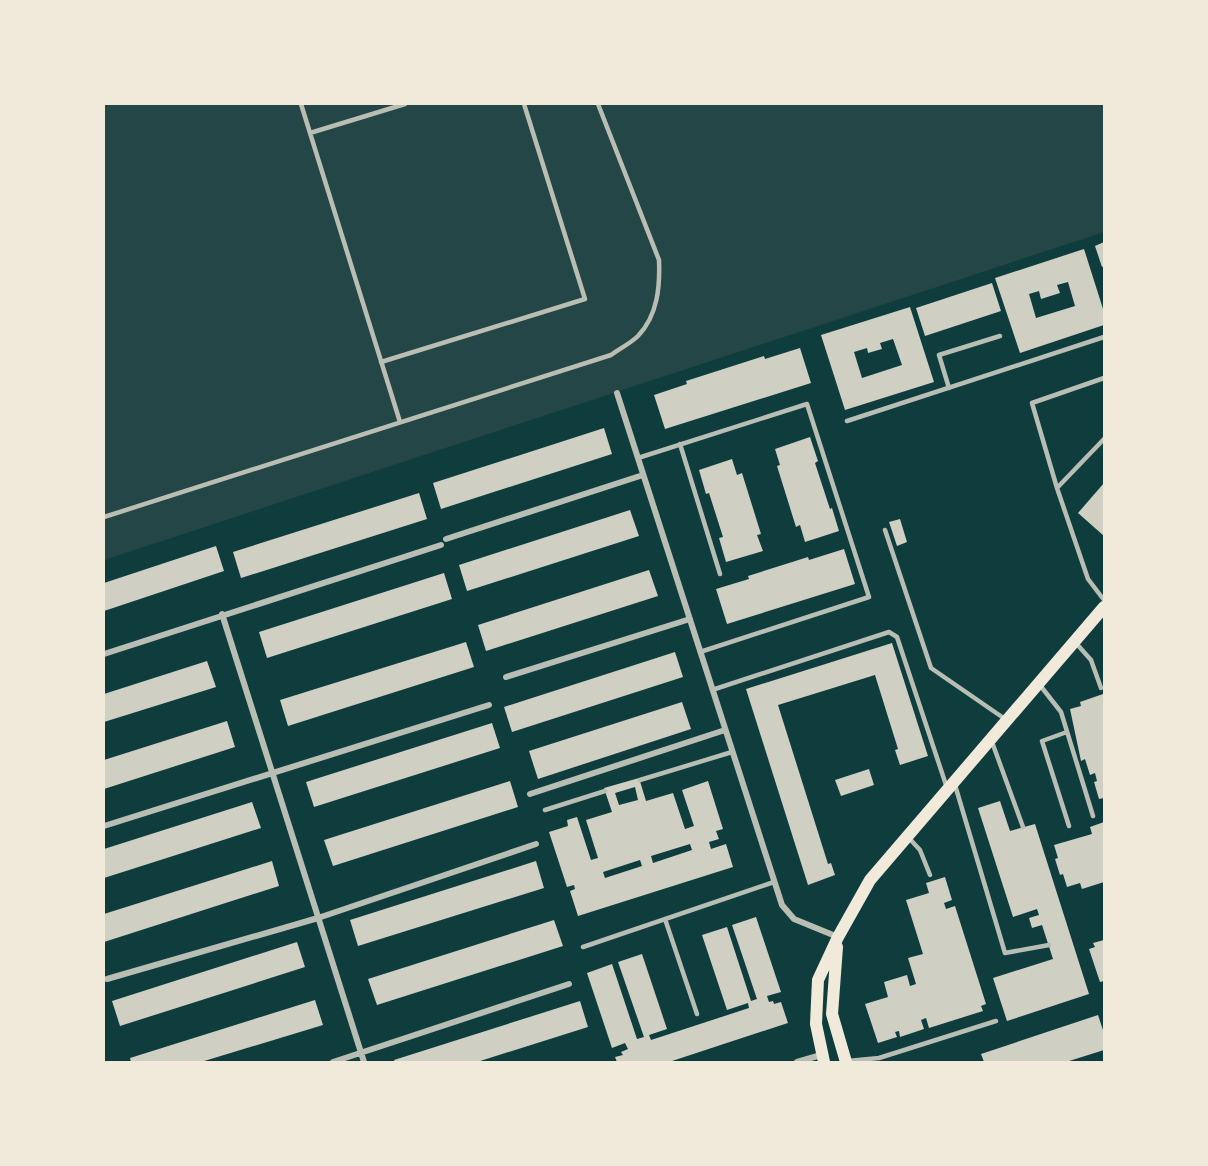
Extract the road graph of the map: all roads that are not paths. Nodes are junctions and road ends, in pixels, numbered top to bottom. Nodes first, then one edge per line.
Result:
1 (301, 104) edge
2 (405, 104) edge
3 (524, 104) edge
4 (598, 104) edge
5 (310, 133) junction
6 (1000, 336) dead end
7 (1104, 337) edge
8 (381, 362) junction
9 (1104, 378) edge
10 (949, 387) junction
11 (617, 393) dead end
12 (847, 421) dead end
13 (400, 422) junction
14 (1104, 439) edge
15 (680, 444) junction
16 (638, 458) junction
17 (643, 475) junction
18 (1057, 488) junction
19 (104, 517) edge
20 (885, 530) dead end
21 (446, 539) dead end
22 (441, 545) dead end
23 (720, 574) dead end
24 (1104, 600) edge
25 (1104, 607) edge
26 (222, 614) junction
27 (690, 619) junction
28 (1075, 642) junction
29 (700, 652) junction
30 (104, 654) edge
31 (506, 677) dead end
32 (1039, 684) junction
33 (1101, 688) dead end
34 (712, 690) junction
35 (489, 705) dead end
36 (1007, 721) junction
37 (725, 730) junction
38 (1068, 732) junction
39 (991, 739) junction
40 (732, 752) junction
41 (272, 774) junction
42 (640, 780) dead end
43 (951, 786) junction
44 (605, 791) dead end
45 (530, 794) dead end
46 (545, 810) dead end
47 (1092, 816) dead end
48 (104, 825) edge
49 (1069, 826) dead end
50 (1023, 827) dead end
51 (908, 836) junction
52 (536, 844) dead end
53 (930, 875) dead end
54 (774, 882) junction
55 (318, 918) junction
56 (665, 919) junction
57 (838, 937) junction
58 (1049, 945) dead end
59 (583, 947) dead end
60 (107, 979) dead end
61 (568, 984) dead end
62 (697, 1014) dead end
63 (996, 1021) dead end
64 (361, 1054) junction
65 (822, 1059) edge
66 (333, 1062) edge
67 (364, 1062) edge
68 (797, 1062) edge
69 (846, 1062) edge

1 - 5 lane
2 - 5 lane
3 - 8 lane
4 - 13 lane
5 - 8 lane
6 - 10 lane
7 - 10 lane
8 - 13 lane
9 - 18 lane
10 - 12 lane
11 - 16 street
13 - 19 lane
14 - 18 lane
15 - 16 lane
15 - 23 lane
15 - 29 lane
16 - 17 street
17 - 21 street
17 - 27 street
18 - 24 lane
20 - 36 lane
22 - 26 street
25 - 28 main road
26 - 30 street
26 - 41 street
27 - 29 street
27 - 31 street
28 - 32 main road
28 - 33 lane
29 - 34 street
32 - 36 main road
32 - 38 lane
34 - 37 street
34 - 43 lane
35 - 41 street
36 - 39 main road
37 - 40 street
37 - 45 street
38 - 47 lane
38 - 49 lane
39 - 43 main road
39 - 50 lane
40 - 42 lane
40 - 54 street
41 - 48 street
41 - 55 street
43 - 51 main road
43 - 58 lane
44 - 46 lane
51 - 53 lane
51 - 57 main road
52 - 55 street
54 - 56 lane
54 - 57 street
55 - 60 street
55 - 64 street
56 - 59 lane
56 - 62 lane
57 - 65 main road
57 - 69 main road
61 - 64 street
63 - 69 lane
64 - 66 street
64 - 67 street
65 - 68 street

